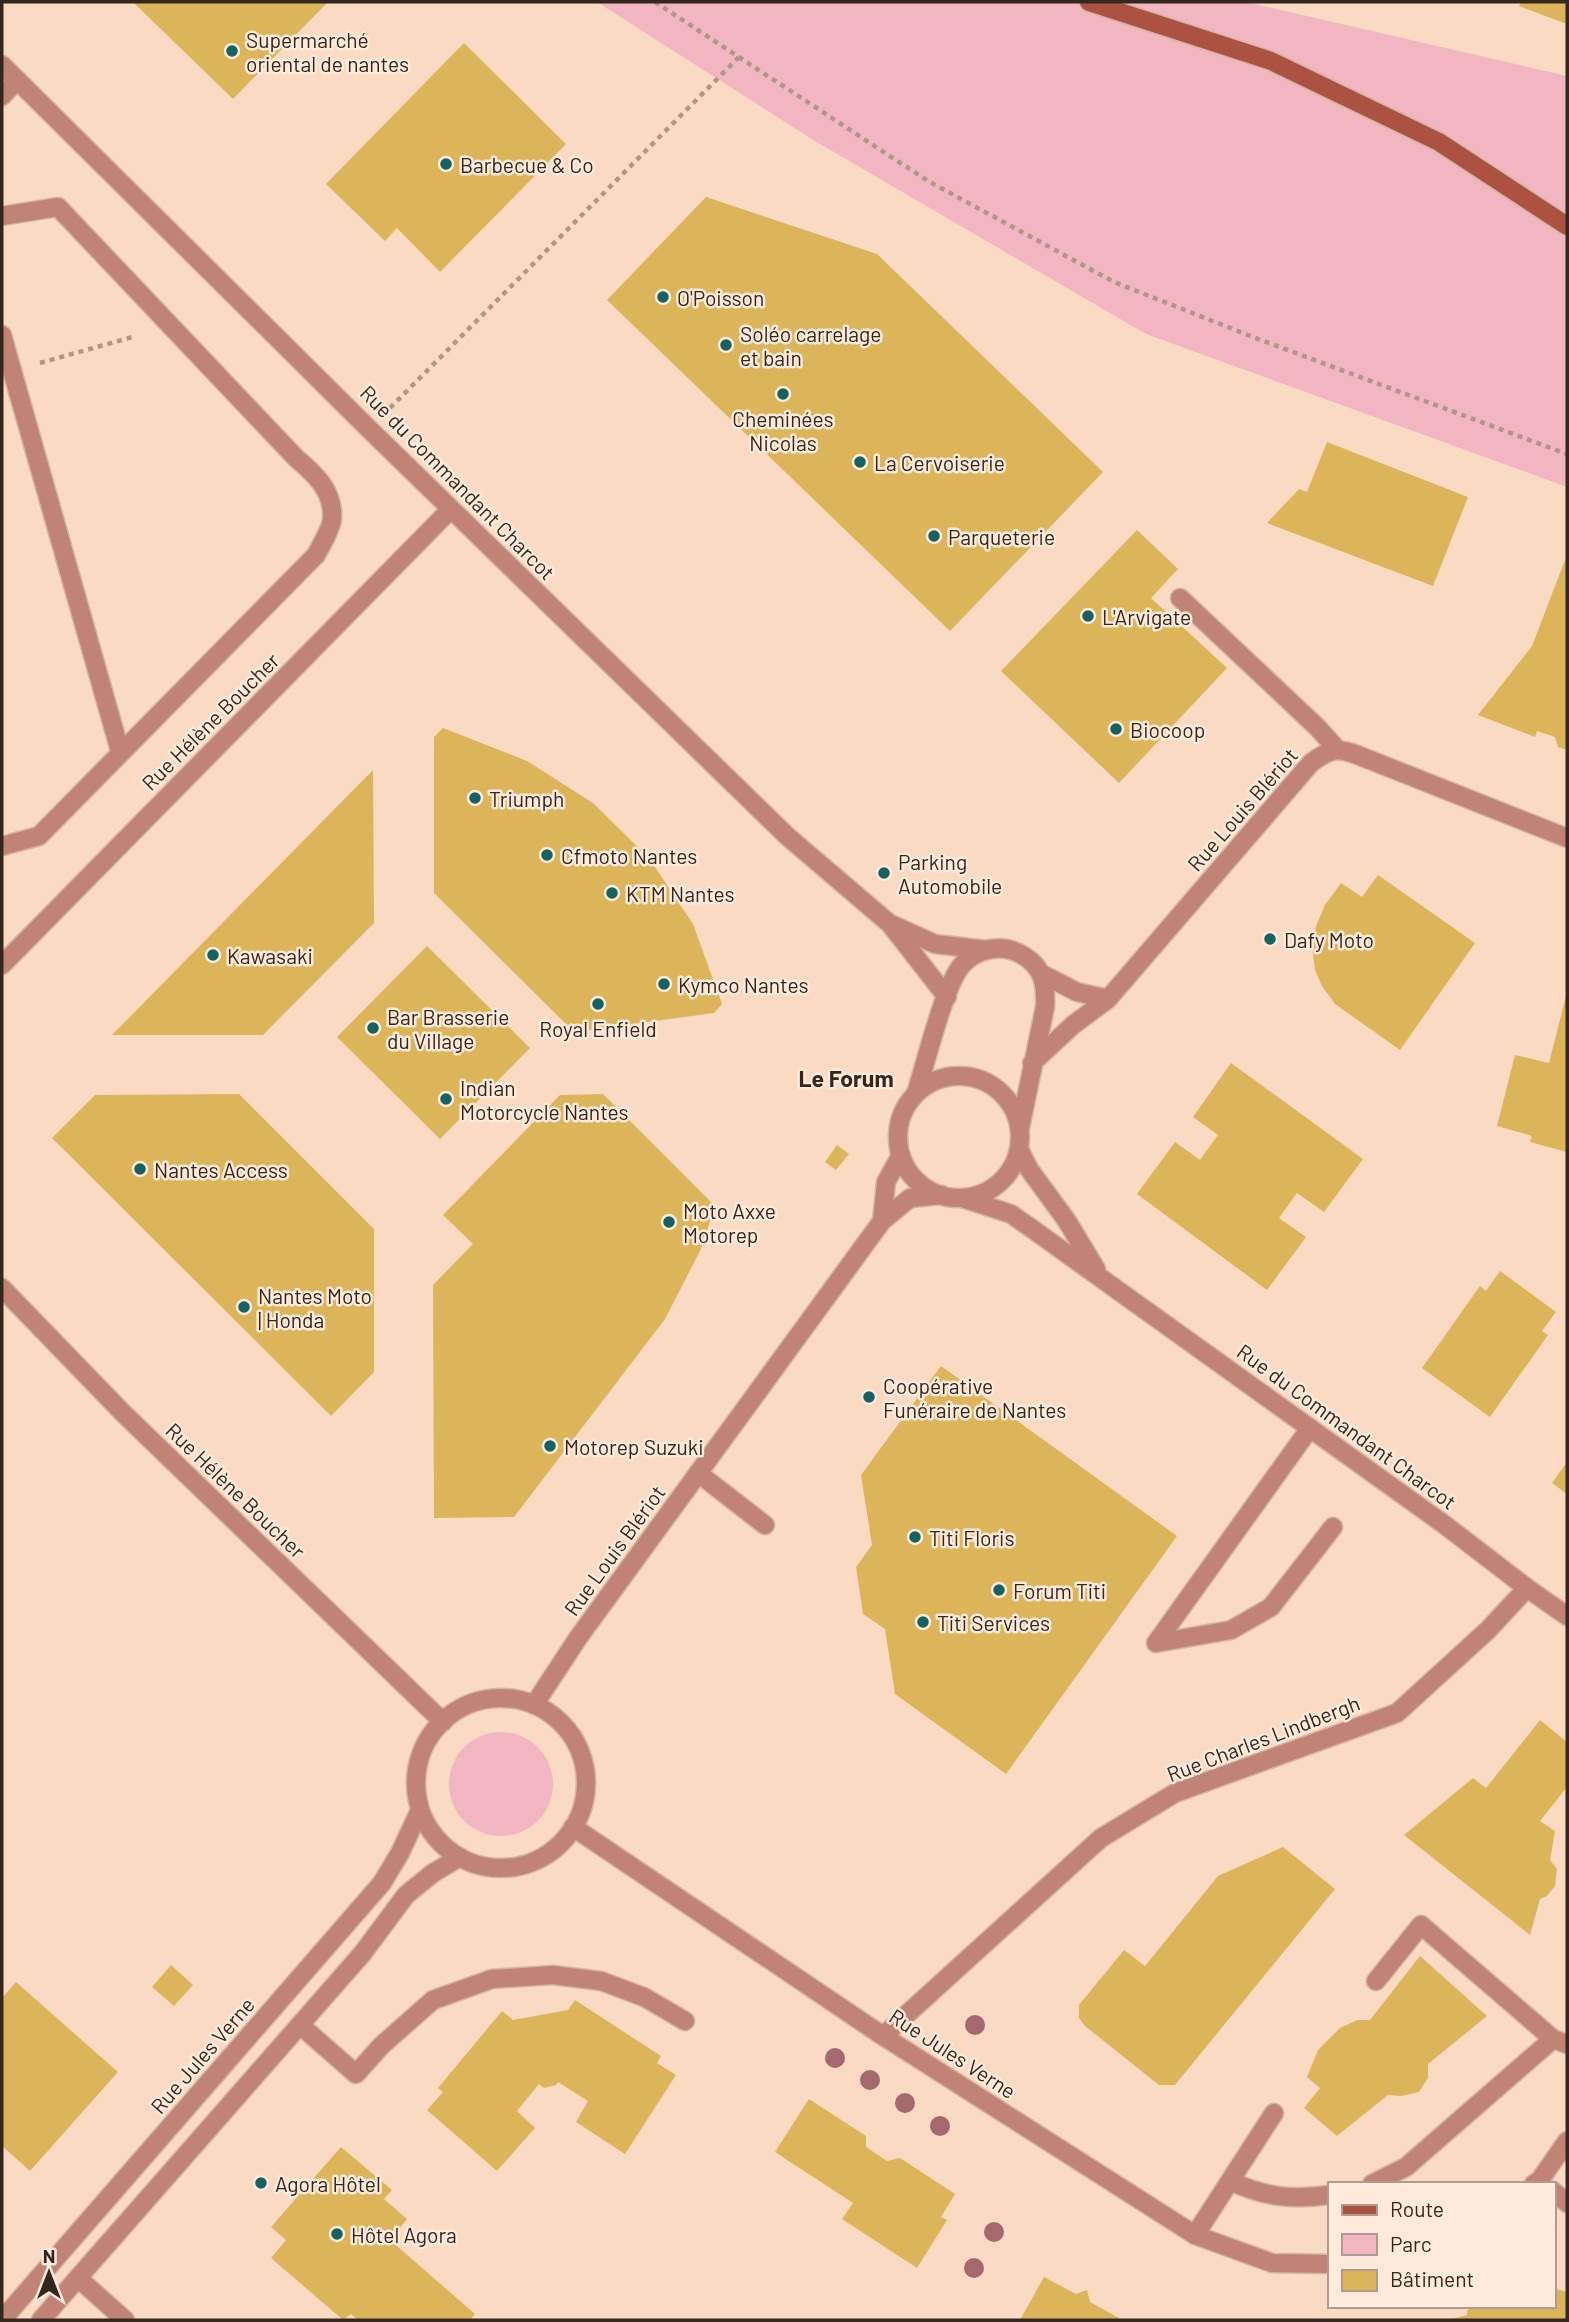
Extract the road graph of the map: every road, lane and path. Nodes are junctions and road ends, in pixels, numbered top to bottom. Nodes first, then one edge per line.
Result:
1 (655, 2) edge
2 (1089, 2) edge
3 (739, 57) junction
4 (2, 65) edge
5 (17, 80) junction
6 (2, 96) edge
7 (2, 216) edge
8 (1567, 226) edge
9 (171, 326) junction
10 (2, 335) edge
11 (12, 370) junction
12 (369, 429) junction
13 (1567, 454) edge
14 (452, 509) junction
15 (1180, 598) dead end
16 (1337, 749) junction
17 (120, 751) junction
18 (1567, 838) edge
19 (2, 845) edge
20 (890, 923) junction
21 (987, 950) junction
22 (2, 965) edge
23 (1042, 974) junction
24 (947, 997) junction
25 (1108, 999) junction
26 (1032, 1063) junction
27 (916, 1093) junction
28 (1020, 1128) junction
29 (1019, 1149) junction
30 (901, 1155) junction
31 (942, 1195) junction
32 (962, 1198) junction
33 (881, 1221) junction
34 (1099, 1275) junction
35 (2, 1288) edge
36 (1310, 1428) junction
37 (698, 1473) junction
38 (765, 1525) dead end
39 (1333, 1527) dead end
40 (1527, 1588) junction
41 (1567, 1616) edge
42 (534, 1705) junction
43 (443, 1722) junction
44 (420, 1810) junction
45 (573, 1827) junction
46 (460, 1857) junction
47 (1377, 1981) dead end
48 (685, 2021) dead end
49 (300, 2025) junction
50 (883, 2036) junction
51 (1560, 2042) edge
52 (1274, 2113) dead end
53 (1567, 2141) edge
54 (1230, 2181) junction
55 (1376, 2182) edge
56 (1545, 2182) edge
57 (1328, 2195) edge
58 (1195, 2235) junction
59 (1328, 2264) edge
60 (78, 2278) junction
61 (4, 2314) edge
62 (121, 2319) edge
63 (41, 2320) edge

1 - 3 path
2 - 8 street
3 - 12 path
3 - 13 path
4 - 5 street, Rue du Commandant Charcot
5 - 6 street
5 - 12 street, Rue du Commandant Charcot
7 - 9 street
9 - 11 path
9 - 17 street
10 - 11 street
11 - 17 street
12 - 14 street, Rue du Commandant Charcot
14 - 20 street, Rue du Commandant Charcot
14 - 22 street, Rue Hélène Boucher
15 - 16 street
16 - 18 street
16 - 25 street, Rue Louis Blériot
17 - 19 street
20 - 21 street, Rue du Commandant Charcot
20 - 24 street, Rue du Commandant Charcot
21 - 23 street, Rue du Commandant Charcot
21 - 24 street
23 - 25 street
23 - 26 street
24 - 27 street
25 - 26 street, Rue Louis Blériot
26 - 28 street
27 - 28 street
27 - 30 street
28 - 29 street
29 - 32 street
29 - 34 street, Rue du Commandant Charcot
30 - 31 street
30 - 33 street, Rue Louis Blériot
31 - 32 street
31 - 33 street, Rue Louis Blériot
32 - 34 street, Rue du Commandant Charcot
33 - 37 street, Rue Louis Blériot
34 - 36 street, Rue du Commandant Charcot
35 - 43 street, Rue Hélène Boucher
36 - 39 street
36 - 40 street, Rue du Commandant Charcot
37 - 38 street
37 - 42 street, Rue Louis Blériot
40 - 41 street, Rue du Commandant Charcot
40 - 50 street, Rue Charles Lindbergh
42 - 43 street
42 - 45 street
43 - 44 street
44 - 46 street
44 - 61 street, Rue Jules Verne
45 - 46 street
45 - 50 street, Rue Jules Verne
46 - 49 street
47 - 51 street
48 - 49 street
49 - 60 street
50 - 58 street, Rue Jules Verne
51 - 55 street
52 - 54 street
53 - 56 street
54 - 57 street
54 - 58 street
58 - 59 street, Rue Jules Verne
60 - 62 street
60 - 63 street

